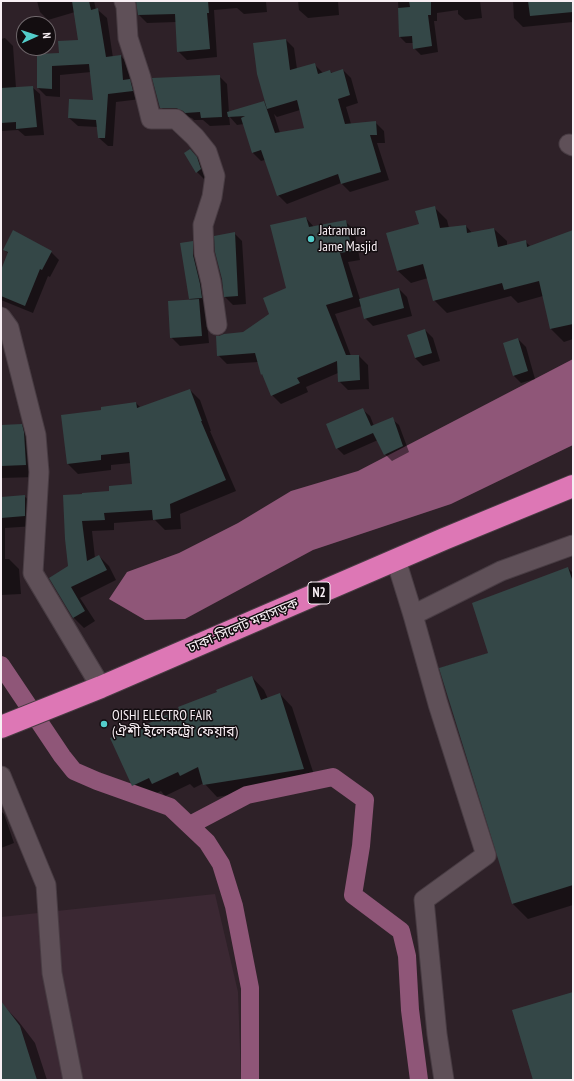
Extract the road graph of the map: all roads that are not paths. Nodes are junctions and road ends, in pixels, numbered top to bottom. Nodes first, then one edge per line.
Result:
1 (124, 1) edge
2 (1, 317) edge
3 (217, 324) dead end
4 (573, 486) edge
5 (573, 545) edge
6 (396, 560) junction
7 (413, 614) junction
8 (101, 687) junction
9 (1, 727) edge
10 (1, 776) edge
11 (73, 1080) edge
12 (444, 1080) edge

1 - 3 street
2 - 8 street
4 - 6 highway, ঢাকা-সিলেট মহাসড়ক / N2
5 - 7 street
6 - 7 street
6 - 8 highway, ঢাকা-সিলেট মহাসড়ক / N2
7 - 12 street
8 - 9 highway, ঢাকা-সিলেট মহাসড়ক / N2
10 - 11 street

